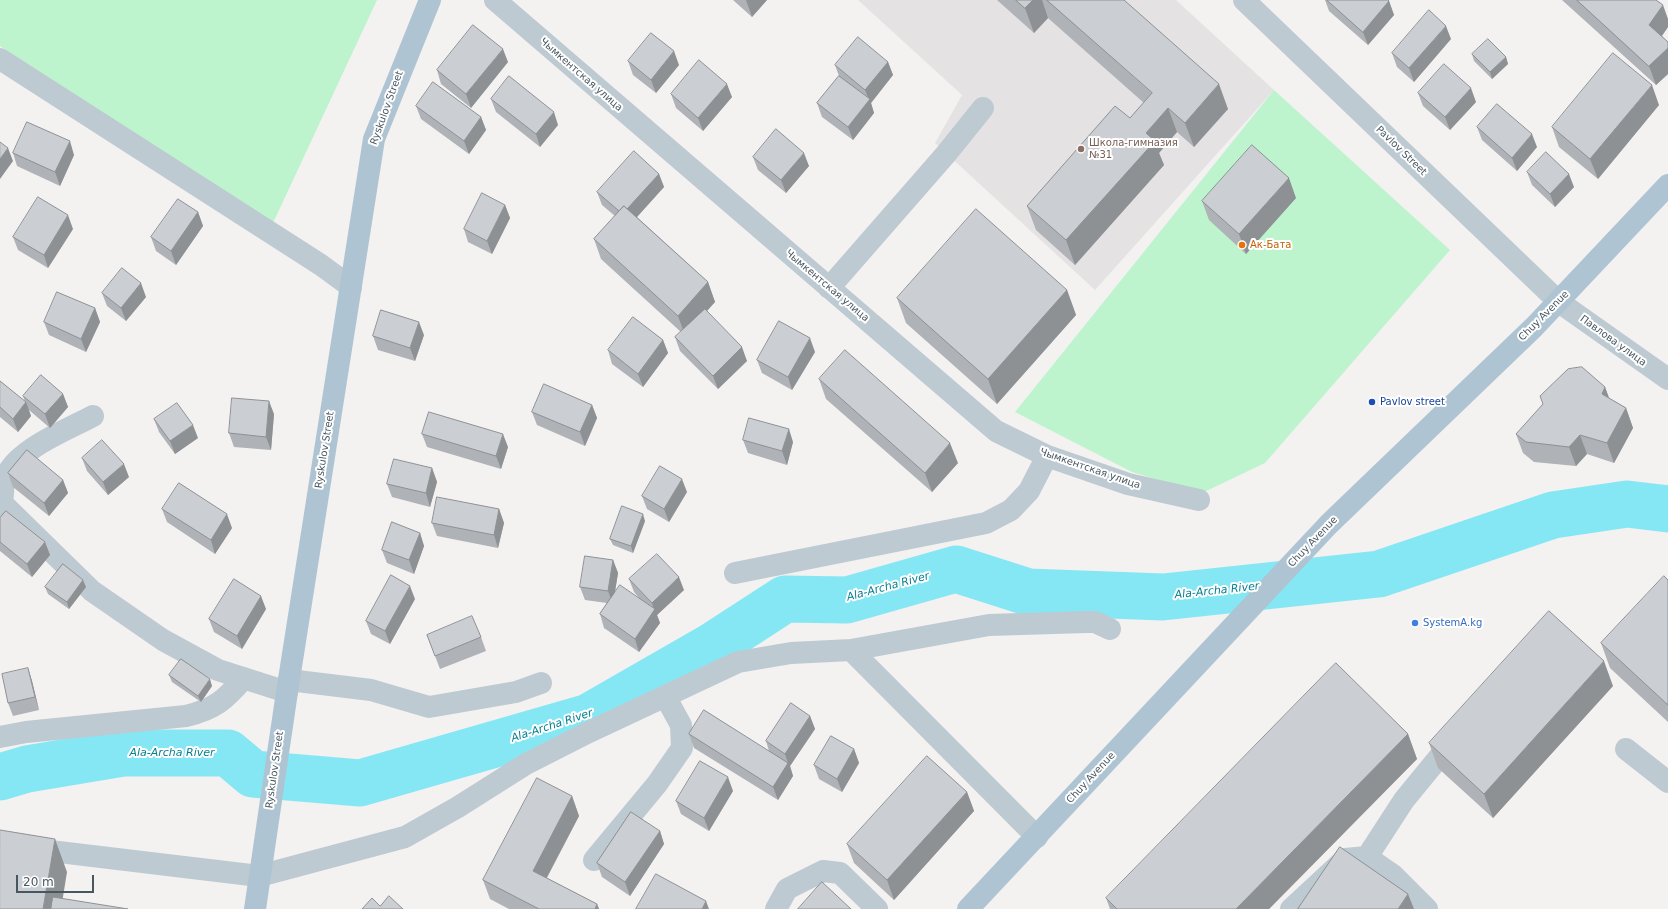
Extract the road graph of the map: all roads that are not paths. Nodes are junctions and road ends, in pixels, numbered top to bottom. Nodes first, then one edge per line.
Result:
1 (430, 0) edge
2 (495, 0) edge
3 (1244, 0) edge
4 (0, 59) edge
5 (983, 108) dead end
6 (1668, 186) edge
7 (351, 287) junction
8 (829, 288) junction
9 (1559, 302) junction
10 (1668, 379) edge
11 (93, 416) dead end
12 (1047, 456) junction
13 (1200, 500) dead end
14 (1, 505) edge
15 (735, 573) dead end
16 (1110, 629) dead end
17 (851, 650) junction
18 (244, 678) junction
19 (541, 683) dead end
20 (288, 686) junction
21 (665, 696) junction
22 (1468, 722) edge
23 (0, 737) edge
24 (1626, 749) dead end
25 (1668, 782) edge
26 (1037, 837) junction
27 (0, 845) edge
28 (1367, 858) junction
29 (594, 860) dead end
30 (260, 876) junction
31 (255, 909) edge
32 (776, 909) edge
33 (877, 909) edge
34 (968, 909) edge
35 (1292, 909) edge
36 (1427, 909) edge

1 - 7 main road, Ryskulov Street
2 - 8 street, Чымкентская улица
3 - 9 street, Pavlov Street
4 - 7 street
5 - 8 street
6 - 9 main road, Chuy Avenue
7 - 20 main road, Ryskulov Street
8 - 12 street, Чымкентская улица
9 - 10 street, Павлова улица
9 - 26 main road, Chuy Avenue
11 - 14 street
12 - 13 street, Чымкентская улица
12 - 15 street
14 - 18 street
16 - 17 street
17 - 21 street
17 - 26 street
18 - 20 street
18 - 23 street
19 - 20 street
20 - 30 main road, Ryskulov Street
21 - 29 street
21 - 30 street
22 - 28 street
24 - 25 street
26 - 34 main road, Chuy Avenue
27 - 30 street
28 - 35 street
28 - 36 street
30 - 31 main road, Ryskulov Street
32 - 33 street

